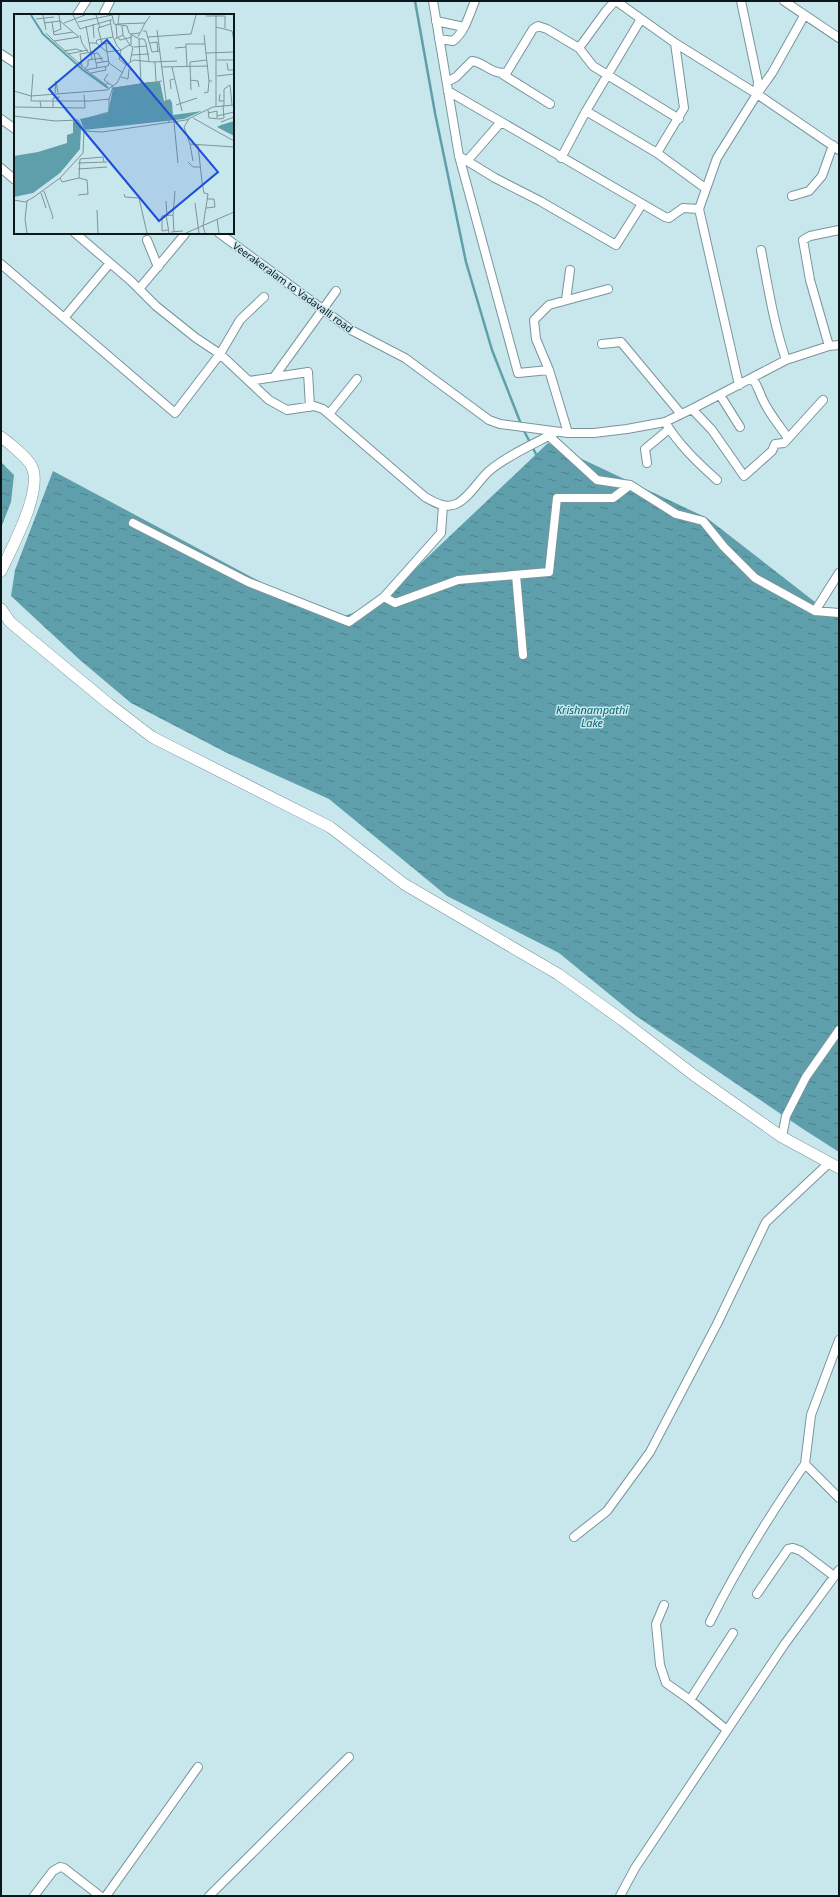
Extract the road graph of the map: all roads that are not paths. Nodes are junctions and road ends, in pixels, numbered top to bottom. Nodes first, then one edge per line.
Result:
1 (86, 1) edge
2 (110, 1) edge
3 (433, 1) edge
4 (475, 1) edge
5 (616, 1) edge
6 (741, 1) edge
7 (784, 1) edge
8 (78, 14) edge
9 (104, 14) edge
10 (804, 16) junction
11 (641, 19) junction
12 (436, 20) junction
13 (464, 27) junction
14 (839, 38) edge
15 (439, 39) junction
16 (675, 43) junction
17 (579, 48) junction
18 (1, 54) edge
19 (14, 62) edge
20 (502, 74) junction
21 (607, 75) junction
22 (447, 82) junction
23 (448, 91) junction
24 (757, 94) junction
25 (550, 104) dead end
26 (586, 111) junction
27 (1, 119) edge
28 (679, 119) junction
29 (501, 122) junction
30 (14, 128) edge
31 (836, 147) edge
32 (657, 153) junction
33 (459, 156) junction
34 (561, 158) junction
35 (467, 161) junction
36 (1, 168) edge
37 (14, 179) edge
38 (705, 188) junction
39 (792, 196) dead end
40 (642, 204) junction
41 (699, 208) junction
42 (839, 230) edge
43 (76, 234) edge
44 (186, 234) edge
45 (220, 234) edge
46 (146, 240) dead end
47 (761, 250) dead end
48 (1, 264) edge
49 (110, 264) junction
50 (158, 267) junction
51 (570, 270) dead end
52 (139, 289) junction
53 (608, 289) dead end
54 (336, 291) dead end
55 (264, 297) dead end
56 (566, 300) junction
57 (322, 309) junction
58 (64, 318) junction
59 (602, 344) dead end
60 (839, 345) edge
61 (829, 346) junction
62 (220, 354) junction
63 (786, 360) junction
64 (549, 370) junction
65 (274, 377) junction
66 (752, 378) junction
67 (357, 379) dead end
68 (249, 381) junction
69 (739, 385) junction
70 (720, 395) junction
71 (823, 400) dead end
72 (310, 407) junction
73 (692, 409) junction
74 (329, 414) junction
75 (681, 414) junction
76 (665, 422) junction
77 (740, 427) dead end
78 (669, 429) junction
79 (568, 433) junction
80 (549, 436) junction
81 (1, 437) edge
82 (788, 438) junction
83 (647, 464) dead end
84 (717, 480) dead end
85 (630, 485) junction
86 (444, 505) junction
87 (133, 522) dead end
88 (1, 572) edge
89 (839, 573) edge
90 (516, 575) junction
91 (384, 597) junction
92 (1, 609) edge
93 (815, 611) junction
94 (839, 613) edge
95 (523, 655) dead end
96 (839, 1030) edge
97 (782, 1137) junction
98 (834, 1165) edge
99 (839, 1340) edge
100 (805, 1464) junction
101 (839, 1498) edge
102 (574, 1537) dead end
103 (837, 1573) edge
104 (757, 1594) dead end
105 (664, 1605) dead end
106 (710, 1622) dead end
107 (733, 1633) dead end
108 (690, 1700) junction
109 (727, 1730) junction
110 (349, 1757) dead end
111 (198, 1767) dead end
112 (97, 1895) edge
113 (34, 1896) edge
114 (106, 1896) edge
115 (209, 1896) edge
116 (620, 1896) edge

1 - 8 street
2 - 9 street
3 - 12 street
4 - 13 street
5 - 11 street
5 - 17 street
6 - 24 street
7 - 10 street
10 - 14 street
10 - 24 street
11 - 16 street
11 - 21 street
12 - 13 street
12 - 15 street
13 - 15 street
15 - 22 street
16 - 24 street
16 - 28 street
17 - 20 street
17 - 21 street
18 - 19 street
20 - 22 street
20 - 25 street
21 - 26 street
21 - 28 street
22 - 23 street
23 - 29 street
23 - 33 street
24 - 31 street
24 - 38 street
26 - 32 street
26 - 34 street
27 - 30 street
28 - 32 street
29 - 34 street
29 - 35 street
31 - 39 street
32 - 38 street
33 - 35 street
33 - 64 street
34 - 40 street
35 - 40 street
36 - 37 street
38 - 41 street
40 - 41 street
41 - 69 street
42 - 61 street
43 - 49 street
44 - 50 street
45 - 57 street, Veerakeralam to Vadavalli road
46 - 50 street
47 - 63 street
48 - 58 street
49 - 52 street
49 - 58 street
50 - 52 street
51 - 56 street
52 - 62 street
53 - 56 street
54 - 57 street
55 - 62 street
56 - 64 street
57 - 65 street
57 - 80 street, Veerakeralam to Vadavalli road
58 - 62 street
59 - 75 street
60 - 61 street, Veerakeralam to Vadavalli road
61 - 63 street, Veerakeralam to Vadavalli road
62 - 68 street
63 - 66 street, Veerakeralam to Vadavalli road
64 - 79 street
65 - 68 street
65 - 72 street
66 - 69 street, Veerakeralam to Vadavalli road
66 - 82 street
67 - 74 street
68 - 72 street
69 - 70 street, Veerakeralam to Vadavalli road
70 - 73 street, Veerakeralam to Vadavalli road
70 - 77 street
71 - 82 street
72 - 74 street
73 - 75 street, Veerakeralam to Vadavalli road
73 - 82 street
74 - 86 street
75 - 76 street, Veerakeralam to Vadavalli road
76 - 78 street
76 - 79 street, Veerakeralam to Vadavalli road
78 - 83 street
78 - 84 street
79 - 80 street, Veerakeralam to Vadavalli road
80 - 85 street
80 - 86 street
81 - 88 main road
85 - 90 street
85 - 93 street
86 - 91 street
87 - 91 street
89 - 93 street
90 - 91 street
90 - 95 street
92 - 97 main road
93 - 94 street
96 - 97 street
97 - 98 main road
98 - 102 street
99 - 100 street
100 - 101 street
100 - 106 street
103 - 104 street
103 - 109 street
105 - 108 street
107 - 108 street
108 - 109 street
109 - 116 street
110 - 115 street
111 - 114 street
112 - 113 street

